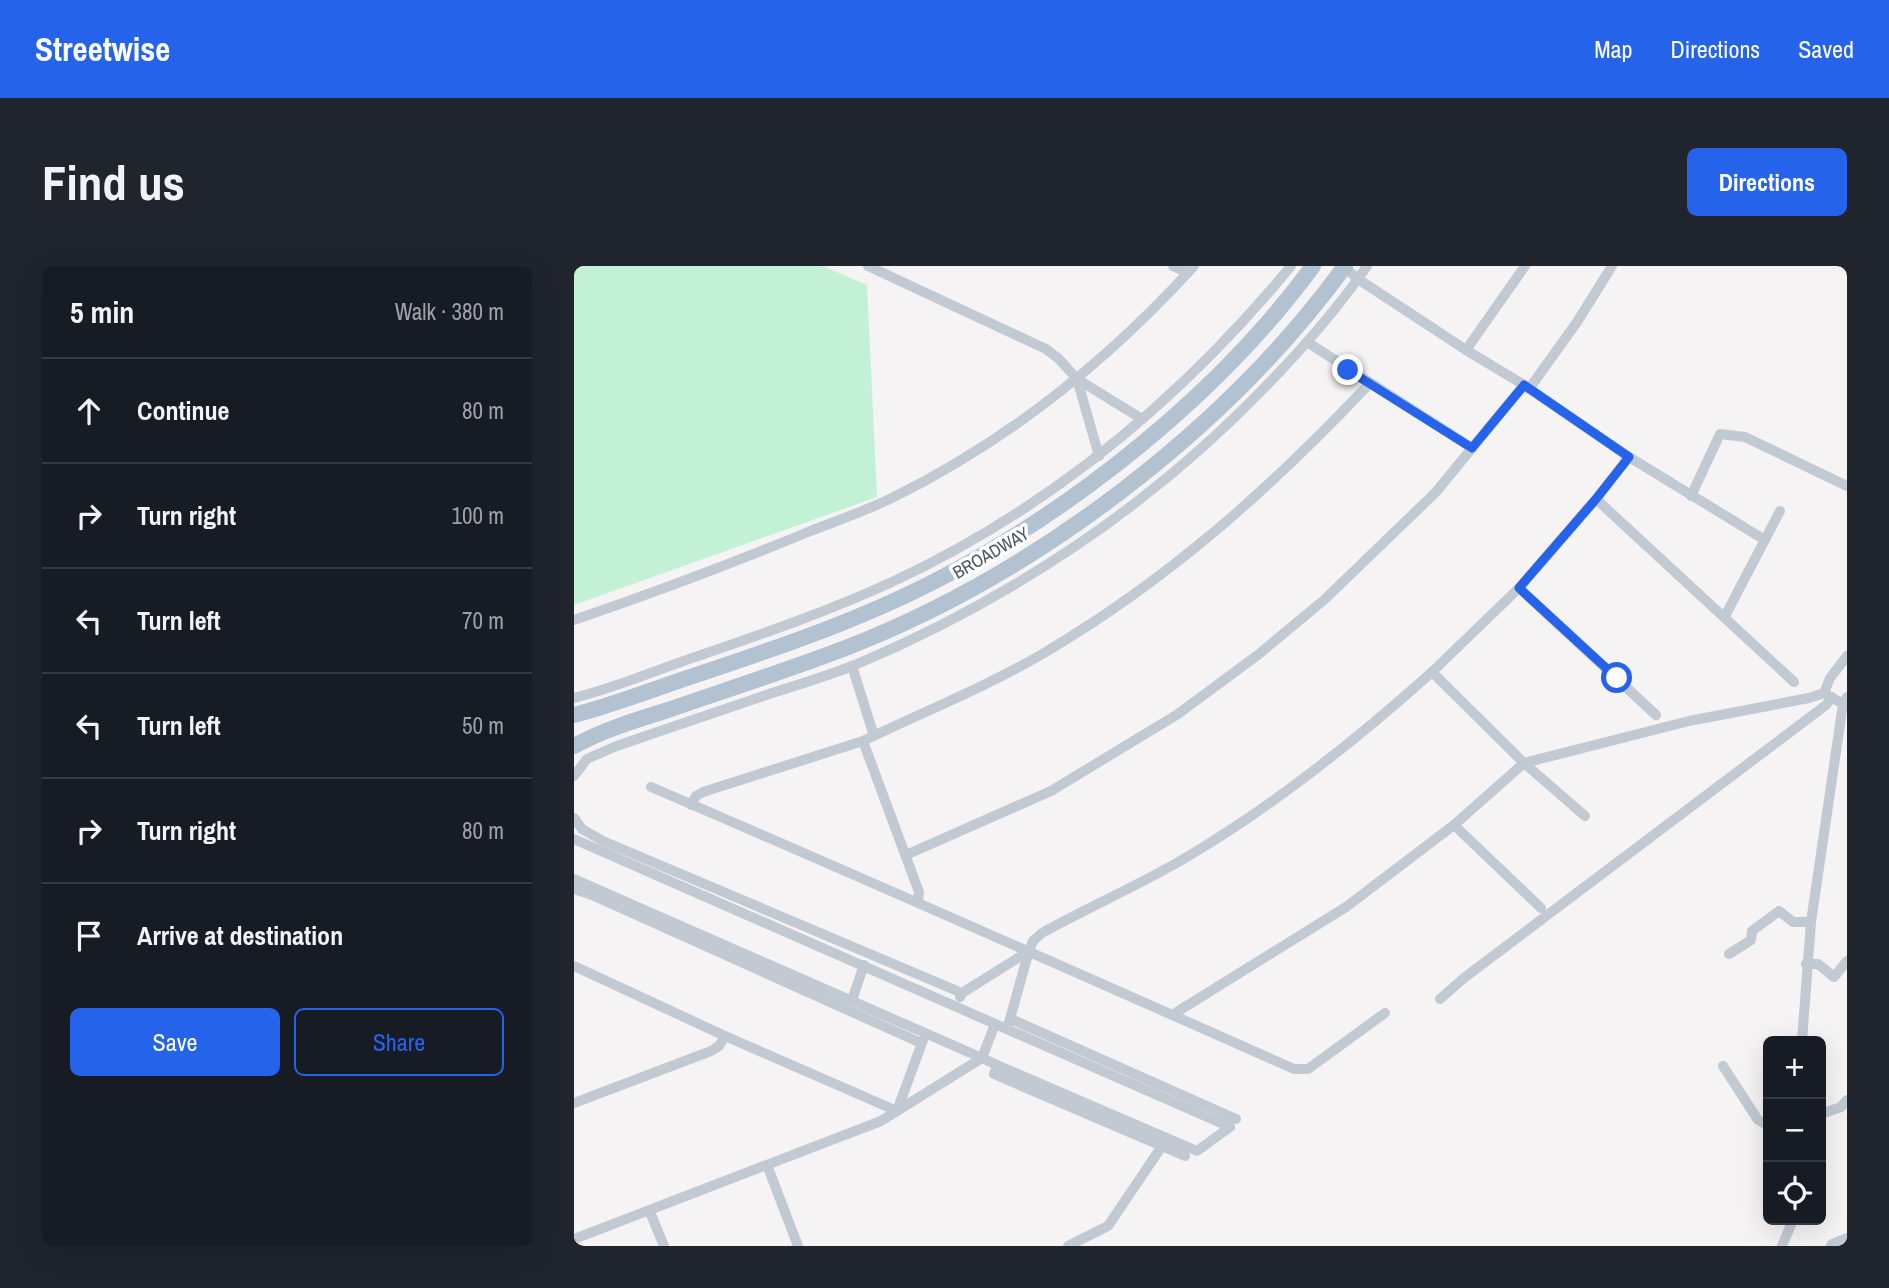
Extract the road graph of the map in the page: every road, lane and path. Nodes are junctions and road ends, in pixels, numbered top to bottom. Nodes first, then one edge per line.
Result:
1 (868, 266) edge
2 (1173, 266) edge
3 (1291, 266) edge
4 (1313, 266) edge
5 (1367, 266) edge
6 (1525, 266) edge
7 (1612, 266) edge
8 (1345, 267) edge
9 (1191, 269) edge
10 (1358, 279) junction
11 (1307, 342) junction
12 (1466, 350) junction
13 (1225, 355) junction
14 (1077, 379) junction
15 (1369, 384) junction
16 (1527, 387) junction
17 (1142, 419) junction
18 (1472, 448) junction
19 (1099, 456) junction
20 (1629, 457) junction
21 (1847, 486) edge
22 (1691, 496) junction
23 (1596, 499) junction
24 (1780, 511) dead end
25 (1012, 516) junction
26 (1022, 530) junction
27 (1765, 540) junction
28 (1035, 551) junction
29 (1044, 568) junction
30 (1519, 588) junction
31 (1725, 616) junction
32 (574, 620) edge
33 (1847, 656) edge
34 (852, 666) junction
35 (1432, 672) junction
36 (644, 674) junction
37 (1794, 682) dead end
38 (650, 690) junction
39 (1828, 695) junction
40 (574, 698) edge
41 (1845, 701) edge
42 (574, 715) edge
43 (653, 715) junction
44 (1656, 715) dead end
45 (660, 731) junction
46 (874, 736) junction
47 (863, 741) junction
48 (574, 746) edge
49 (1524, 763) junction
50 (574, 776) edge
51 (651, 788) dead end
52 (691, 805) junction
53 (1585, 816) dead end
54 (574, 818) edge
55 (1454, 825) junction
56 (574, 839) edge
57 (906, 855) junction
58 (574, 879) edge
59 (574, 889) edge
60 (918, 902) junction
61 (1541, 908) dead end
62 (1811, 922) junction
63 (1028, 951) junction
64 (1729, 954) dead end
65 (1847, 961) edge
66 (1806, 964) junction
67 (864, 965) junction
68 (574, 966) edge
69 (962, 993) junction
70 (1440, 999) dead end
71 (852, 1000) junction
72 (956, 1006) junction
73 (1385, 1013) dead end
74 (1172, 1015) junction
75 (995, 1024) junction
76 (1009, 1024) junction
77 (725, 1036) junction
78 (1802, 1036) edge
79 (924, 1038) junction
80 (982, 1058) junction
81 (996, 1065) junction
82 (1723, 1066) dead end
83 (1847, 1100) edge
84 (574, 1103) edge
85 (897, 1111) junction
86 (1826, 1112) edge
87 (1763, 1122) edge
88 (1161, 1146) junction
89 (1185, 1156) dead end
90 (767, 1165) junction
91 (650, 1212) junction
92 (1791, 1225) edge
93 (574, 1239) edge
94 (1847, 1240) edge
95 (664, 1246) edge
96 (798, 1246) edge
97 (1068, 1246) edge
98 (1782, 1246) edge
99 (1833, 1246) edge

1 - 14 street
2 - 9 street
3 - 13 street
4 - 13 main road, BROADWAY
5 - 10 street
6 - 12 street
7 - 16 street
8 - 10 street
8 - 28 main road, BROADWAY
9 - 14 street
10 - 11 street
10 - 12 street
11 - 15 street
11 - 29 street
12 - 16 street
13 - 17 street
13 - 26 main road, BROADWAY
14 - 17 street
14 - 19 street
14 - 32 street
15 - 18 street
15 - 46 street
16 - 18 street
16 - 20 street
17 - 19 street
18 - 57 street
19 - 25 street
20 - 22 street
20 - 23 street
21 - 22 street
22 - 27 street
23 - 30 street
23 - 31 street
24 - 27 street
25 - 26 street
25 - 36 street
26 - 38 main road, BROADWAY
27 - 31 street
28 - 29 street
28 - 43 main road, BROADWAY
29 - 34 street
30 - 35 street
30 - 44 street
31 - 37 street
33 - 39 street
34 - 45 street
34 - 46 street
35 - 49 street
35 - 63 street
36 - 38 street
36 - 40 street
38 - 42 main road, BROADWAY
39 - 41 street
39 - 49 street
39 - 70 street
41 - 62 street
43 - 45 street
43 - 48 main road, BROADWAY
45 - 50 street
46 - 47 street
47 - 52 street
47 - 57 street
49 - 53 street
49 - 55 street
51 - 52 street
52 - 60 street
54 - 69 street
55 - 61 street
55 - 74 street
56 - 67 street
57 - 60 street
58 - 71 street
59 - 79 street
60 - 63 street
62 - 64 street
62 - 66 street
63 - 69 street
63 - 74 street
63 - 76 street
65 - 66 street
66 - 78 street
67 - 71 street
67 - 72 street
68 - 77 street
69 - 72 street
71 - 79 street
72 - 75 street
73 - 74 street
75 - 76 street
75 - 80 street
76 - 81 street
77 - 84 street
77 - 85 street
79 - 80 street
79 - 85 street
80 - 81 street
80 - 85 street
81 - 88 street
82 - 87 street
83 - 86 street
85 - 90 street
88 - 89 street
88 - 97 street
90 - 91 street
90 - 96 street
91 - 93 street
91 - 95 street
92 - 98 street
94 - 99 street

